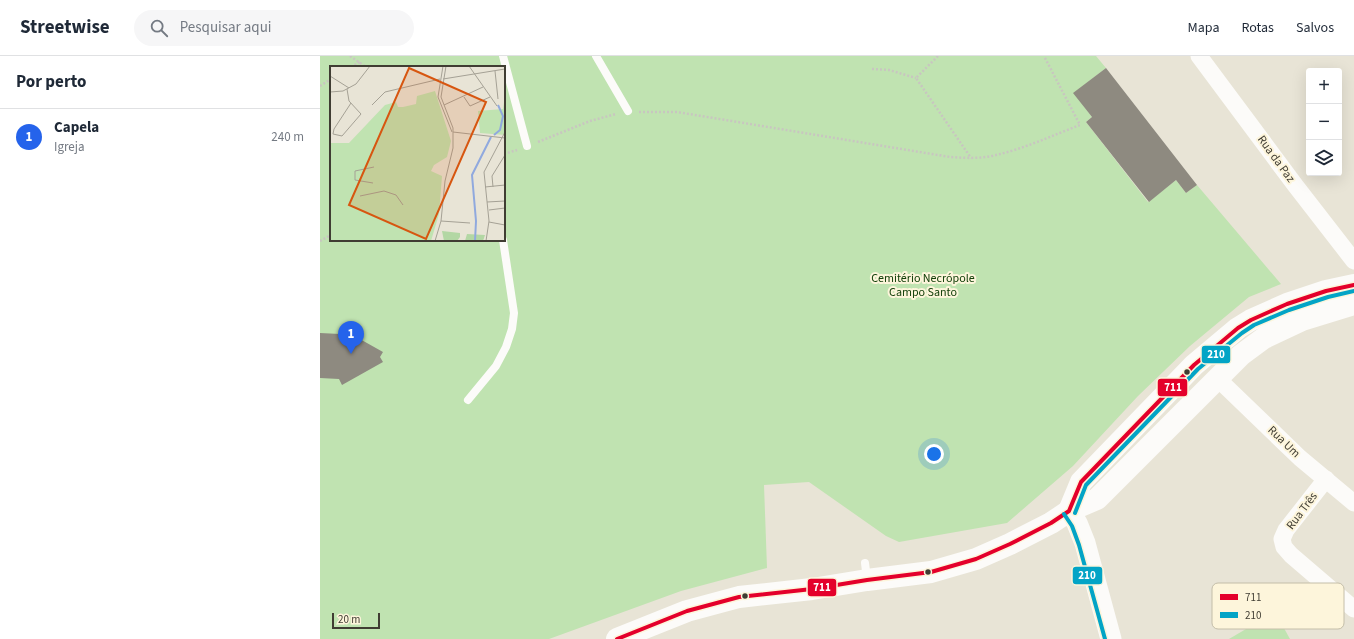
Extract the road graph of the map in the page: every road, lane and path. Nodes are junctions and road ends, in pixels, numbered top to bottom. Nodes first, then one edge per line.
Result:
1 (350, 56) edge
2 (503, 56) edge
3 (596, 56) edge
4 (938, 56) edge
5 (1044, 56) edge
6 (1199, 56) edge
7 (360, 62) junction
8 (353, 66) edge
9 (365, 66) edge
10 (872, 69) dead end
11 (916, 78) junction
12 (330, 80) edge
13 (320, 86) edge
14 (628, 111) junction
15 (527, 146) junction
16 (505, 154) edge
17 (971, 158) junction
18 (330, 236) edge
19 (320, 241) edge
20 (503, 241) edge
21 (1354, 261) edge
22 (1354, 285) edge
23 (1354, 304) edge
24 (1217, 378) junction
25 (468, 400) dead end
26 (1326, 479) junction
27 (1354, 503) edge
28 (1069, 511) junction
29 (1323, 583) edge
30 (1344, 601) edge
31 (1354, 609) edge
32 (617, 639) edge
33 (1112, 639) edge

1 - 7 path
2 - 15 lane
3 - 14 lane
4 - 11 path
5 - 17 path
6 - 21 street, Rua da Paz
7 - 8 path
7 - 9 path
10 - 11 path
11 - 17 path
12 - 13 path
14 - 15 path
14 - 17 path
15 - 16 path
18 - 19 path
20 - 25 lane
22 - 28 main road
23 - 24 main road
24 - 26 street, Rua Um
24 - 28 main road
26 - 27 street, Rua Um
26 - 29 street, Rua Três
28 - 32 main road
28 - 33 street
30 - 31 street, Rua Três

